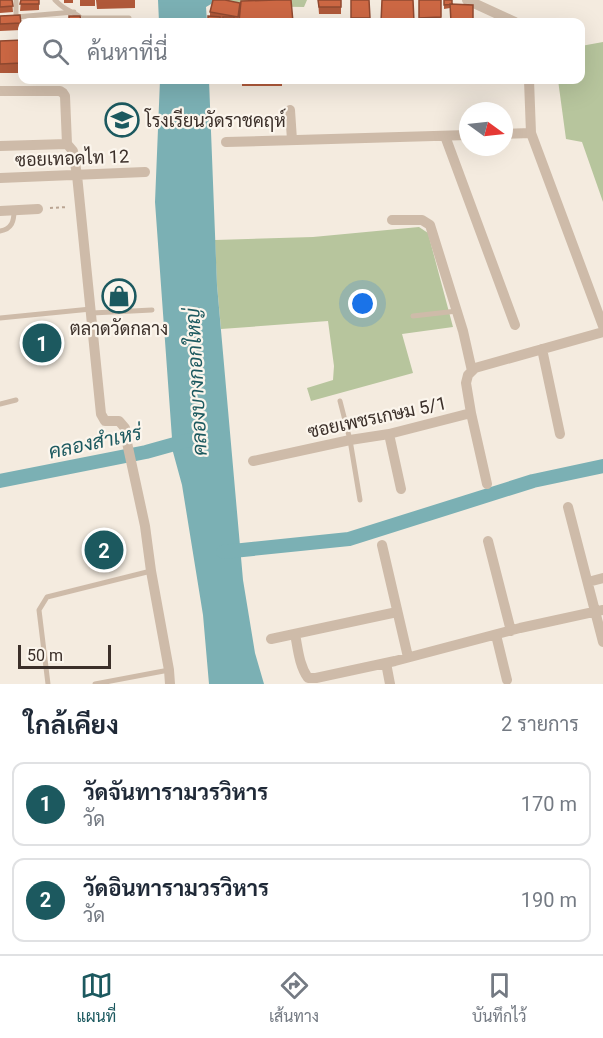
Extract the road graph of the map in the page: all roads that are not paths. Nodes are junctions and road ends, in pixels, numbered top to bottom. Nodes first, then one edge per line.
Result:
1 (16, 0) edge
2 (55, 0) edge
3 (467, 0) edge
4 (74, 12) junction
5 (16, 17) junction
6 (8, 18) edge
7 (81, 18) edge
8 (506, 18) edge
9 (529, 84) edge
10 (0, 91) edge
11 (290, 110) dead end
12 (531, 133) junction
13 (513, 134) edge
14 (459, 135) edge
15 (445, 136) junction
16 (292, 140) junction
17 (226, 142) dead end
18 (0, 146) edge
19 (70, 147) junction
20 (145, 172) dead end
21 (77, 175) junction
22 (0, 178) edge
23 (38, 209) road end
24 (0, 211) edge
25 (14, 211) junction
26 (392, 220) dead end
27 (0, 231) edge
28 (152, 309) dead end
29 (91, 311) junction
30 (457, 311) junction
31 (413, 316) dead end
32 (0, 318) edge
33 (515, 325) dead end
34 (603, 326) edge
35 (603, 332) edge
36 (542, 349) junction
37 (472, 371) junction
38 (16, 400) dead end
39 (340, 401) dead end
40 (0, 404) edge
41 (471, 413) junction
42 (389, 434) junction
43 (560, 434) dead end
44 (350, 440) junction
45 (253, 461) dead end
46 (487, 484) dead end
47 (401, 489) dead end
48 (360, 501) dead end
49 (568, 507) dead end
50 (488, 541) dead end
51 (382, 545) dead end
52 (151, 572) junction
53 (603, 578) edge
54 (588, 582) junction
55 (600, 611) edge
56 (398, 612) junction
57 (511, 631) junction
58 (295, 634) junction
59 (496, 635) junction
60 (271, 639) dead end
61 (603, 642) edge
62 (408, 657) junction
63 (386, 663) junction
64 (169, 670) junction
65 (507, 680) dead end
66 (117, 682) edge
67 (48, 684) edge
68 (95, 684) edge
69 (170, 684) edge
70 (390, 684) edge

1 - 5 lane
2 - 4 lane
3 - 8 street
4 - 5 lane
4 - 7 lane
5 - 6 lane
9 - 12 street
10 - 19 street
11 - 16 street
12 - 13 street
12 - 34 street
14 - 15 street
15 - 16 street
15 - 33 street
16 - 17 street
18 - 19 street
19 - 21 street
20 - 21 street, ซอยเทอดไท 12
21 - 22 street, ซอยเทอดไท 12
21 - 29 street
23 - 25 street
24 - 25 street
25 - 27 lane
26 - 30 street, ซอยเพชรเกษม 5/1
28 - 29 lane
29 - 32 lane
29 - 52 street
30 - 31 lane
30 - 37 street, ซอยเพชรเกษม 5/1
35 - 36 street
36 - 37 street
36 - 43 street
37 - 41 street, ซอยเพชรเกษม 5/1
38 - 40 lane
39 - 44 lane
41 - 42 street, ซอยเพชรเกษม 5/1
41 - 46 street
42 - 44 street, ซอยเพชรเกษม 5/1
42 - 47 street
44 - 45 street, ซอยเพชรเกษม 5/1
44 - 48 lane
49 - 54 street
50 - 57 street
51 - 56 street
52 - 64 street
52 - 67 lane
53 - 54 street
54 - 55 street
55 - 57 street
55 - 61 street
56 - 58 street
56 - 62 street
57 - 59 street
58 - 60 street
58 - 63 street
59 - 62 street
59 - 65 street
62 - 63 street
63 - 70 street
64 - 66 lane
64 - 69 street
66 - 68 lane

